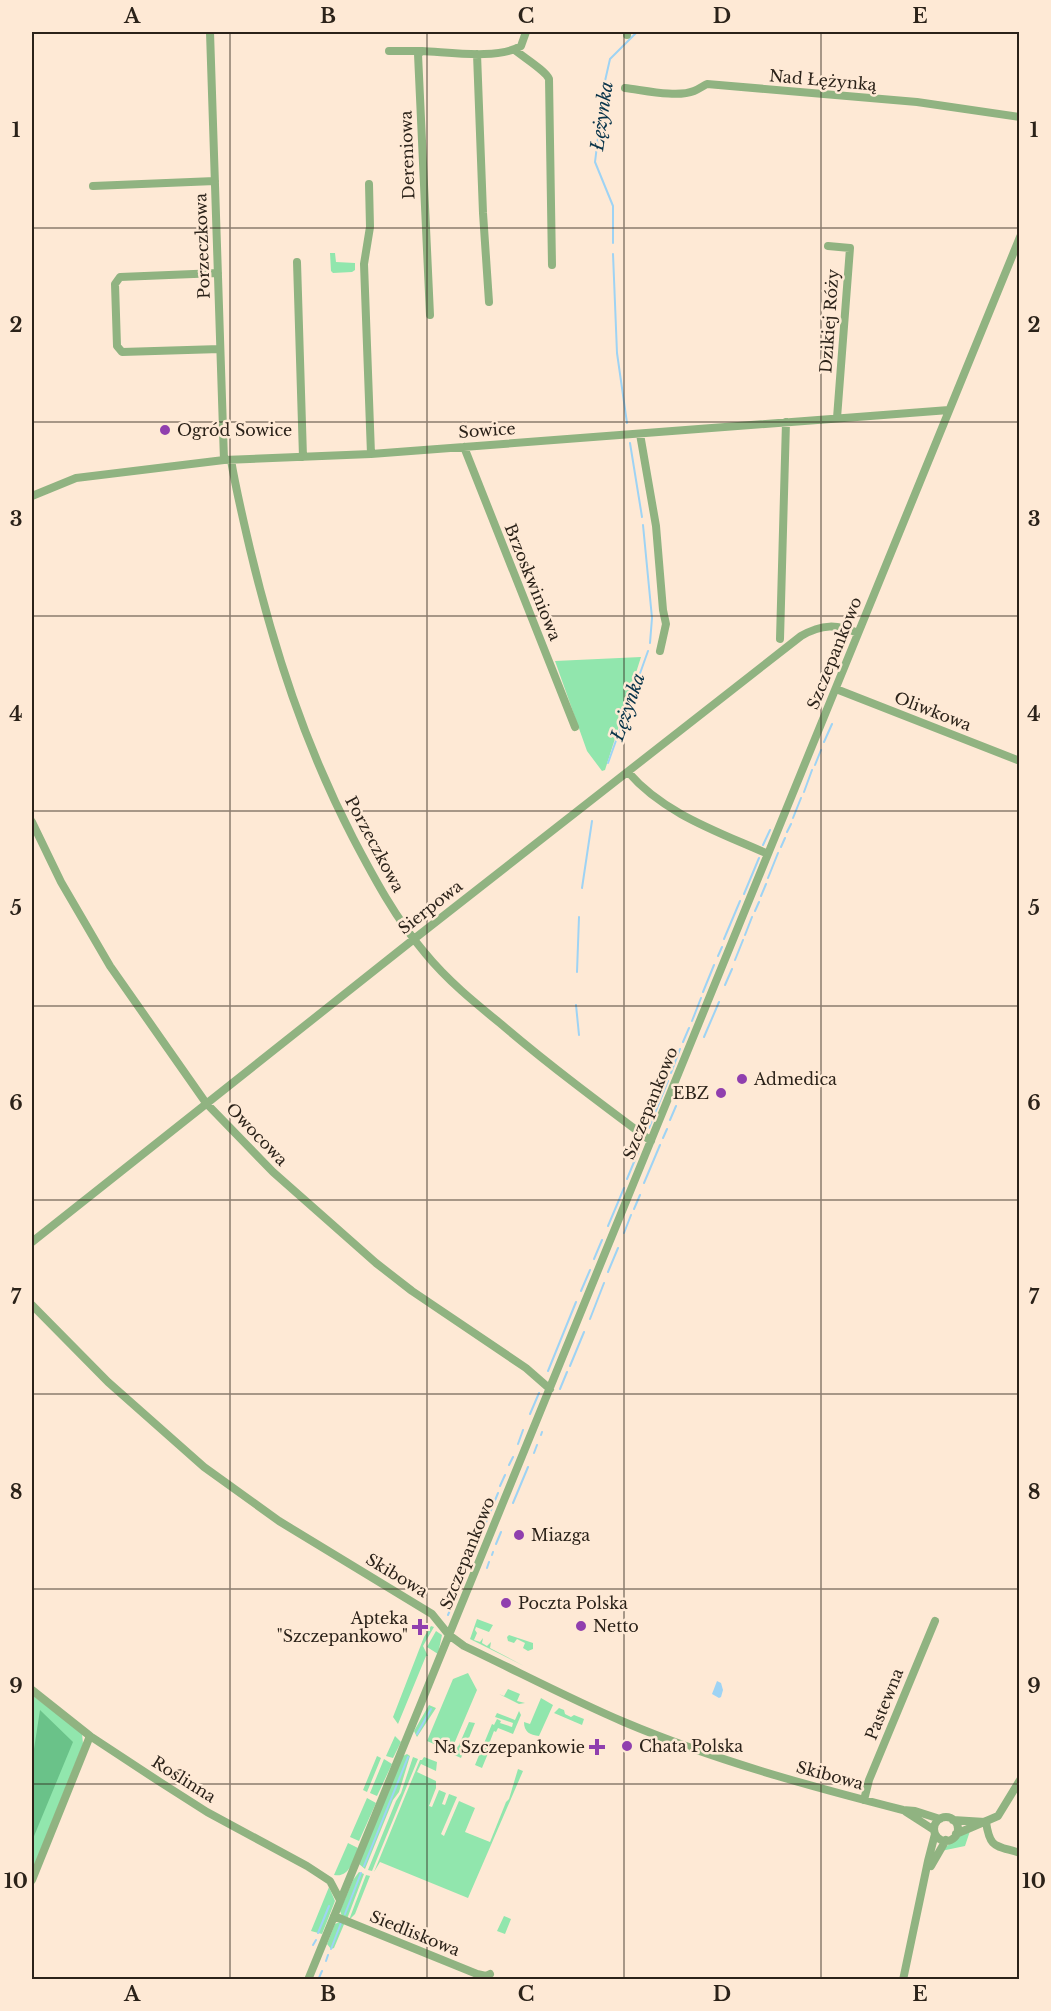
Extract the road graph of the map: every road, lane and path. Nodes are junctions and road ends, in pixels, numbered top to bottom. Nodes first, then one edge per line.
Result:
1 (210, 32) edge
2 (526, 32) edge
3 (515, 50) junction
4 (389, 51) dead end
5 (422, 51) junction
6 (477, 54) junction
7 (625, 88) dead end
8 (1020, 117) edge
9 (215, 182) junction
10 (369, 184) dead end
11 (93, 186) dead end
12 (1020, 237) edge
13 (828, 246) dead end
14 (297, 262) dead end
15 (552, 265) dead end
16 (218, 273) junction
17 (489, 302) dead end
18 (430, 315) dead end
19 (220, 349) junction
20 (949, 410) junction
21 (837, 418) junction
22 (786, 422) junction
23 (640, 434) junction
24 (464, 447) junction
25 (371, 454) junction
26 (303, 457) junction
27 (228, 460) junction
28 (32, 496) edge
29 (858, 633) junction
30 (780, 639) dead end
31 (660, 651) dead end
32 (836, 689) junction
33 (575, 727) dead end
34 (1020, 761) edge
35 (628, 772) junction
36 (32, 822) edge
37 (768, 854) junction
38 (414, 939) junction
39 (206, 1103) junction
40 (651, 1141) junction
41 (32, 1242) edge
42 (32, 1305) edge
43 (550, 1389) junction
44 (935, 1621) dead end
45 (449, 1635) junction
46 (32, 1690) edge
47 (90, 1736) junction
48 (1020, 1780) edge
49 (864, 1800) junction
50 (903, 1810) junction
51 (940, 1819) junction
52 (953, 1820) junction
53 (986, 1822) junction
54 (935, 1832) junction
55 (956, 1834) junction
56 (946, 1840) junction
57 (1020, 1852) edge
58 (32, 1880) edge
59 (330, 1881) junction
60 (348, 1881) junction
61 (922, 1892) junction
62 (340, 1900) junction
63 (334, 1916) junction
64 (488, 1977) edge
65 (308, 1980) edge
66 (903, 1980) edge

1 - 9 street, Porzeczkowa
2 - 3 street
3 - 6 street
3 - 15 street
4 - 5 street
5 - 6 street
5 - 18 street, Dereniowa
6 - 17 street
7 - 8 street, Nad Łężynką
9 - 11 street
9 - 16 street, Porzeczkowa
10 - 25 street
12 - 20 street, Szczepankowo
13 - 21 street, Dzikiej Róży
14 - 26 street
16 - 19 street, Porzeczkowa
16 - 19 street
19 - 27 street, Porzeczkowa
20 - 21 street, Sowice
20 - 29 street, Szczepankowo
21 - 22 street, Sowice
22 - 23 street, Sowice
22 - 30 street
23 - 24 street, Sowice
23 - 31 street
24 - 25 street, Sowice
24 - 33 street, Brzoskwiniowa
25 - 26 street, Sowice
26 - 27 street, Sowice
27 - 28 street, Sowice
27 - 38 street, Porzeczkowa
29 - 32 street, Szczepankowo
29 - 35 street, Sierpowa
32 - 34 street, Oliwkowa
32 - 37 street, Szczepankowo
35 - 37 street
35 - 38 street, Sierpowa
36 - 39 street, Owocowa
37 - 40 street, Szczepankowo
38 - 39 street, Sierpowa
38 - 40 street, Porzeczkowa
39 - 41 street, Sierpowa
39 - 43 street, Owocowa
40 - 43 street, Szczepankowo
42 - 45 street, Skibowa
43 - 45 street, Szczepankowo
44 - 49 street, Pastewna
45 - 49 street, Skibowa
45 - 60 street, Szczepankowo
46 - 47 street, Roślinna
47 - 58 street
47 - 59 street, Roślinna
48 - 53 street
49 - 50 street, Skibowa
50 - 51 street, Skibowa
50 - 54 street, Skibowa
51 - 52 street
51 - 54 street
52 - 53 street
52 - 55 street
53 - 55 street
53 - 57 street
54 - 56 street
54 - 61 street
55 - 56 street
56 - 61 street
59 - 60 street
59 - 62 street, Roślinna
60 - 62 street, Szczepankowo
61 - 66 street
62 - 63 street, Szczepankowo
63 - 64 street, Siedliskowa
63 - 65 street, Szczepankowo

